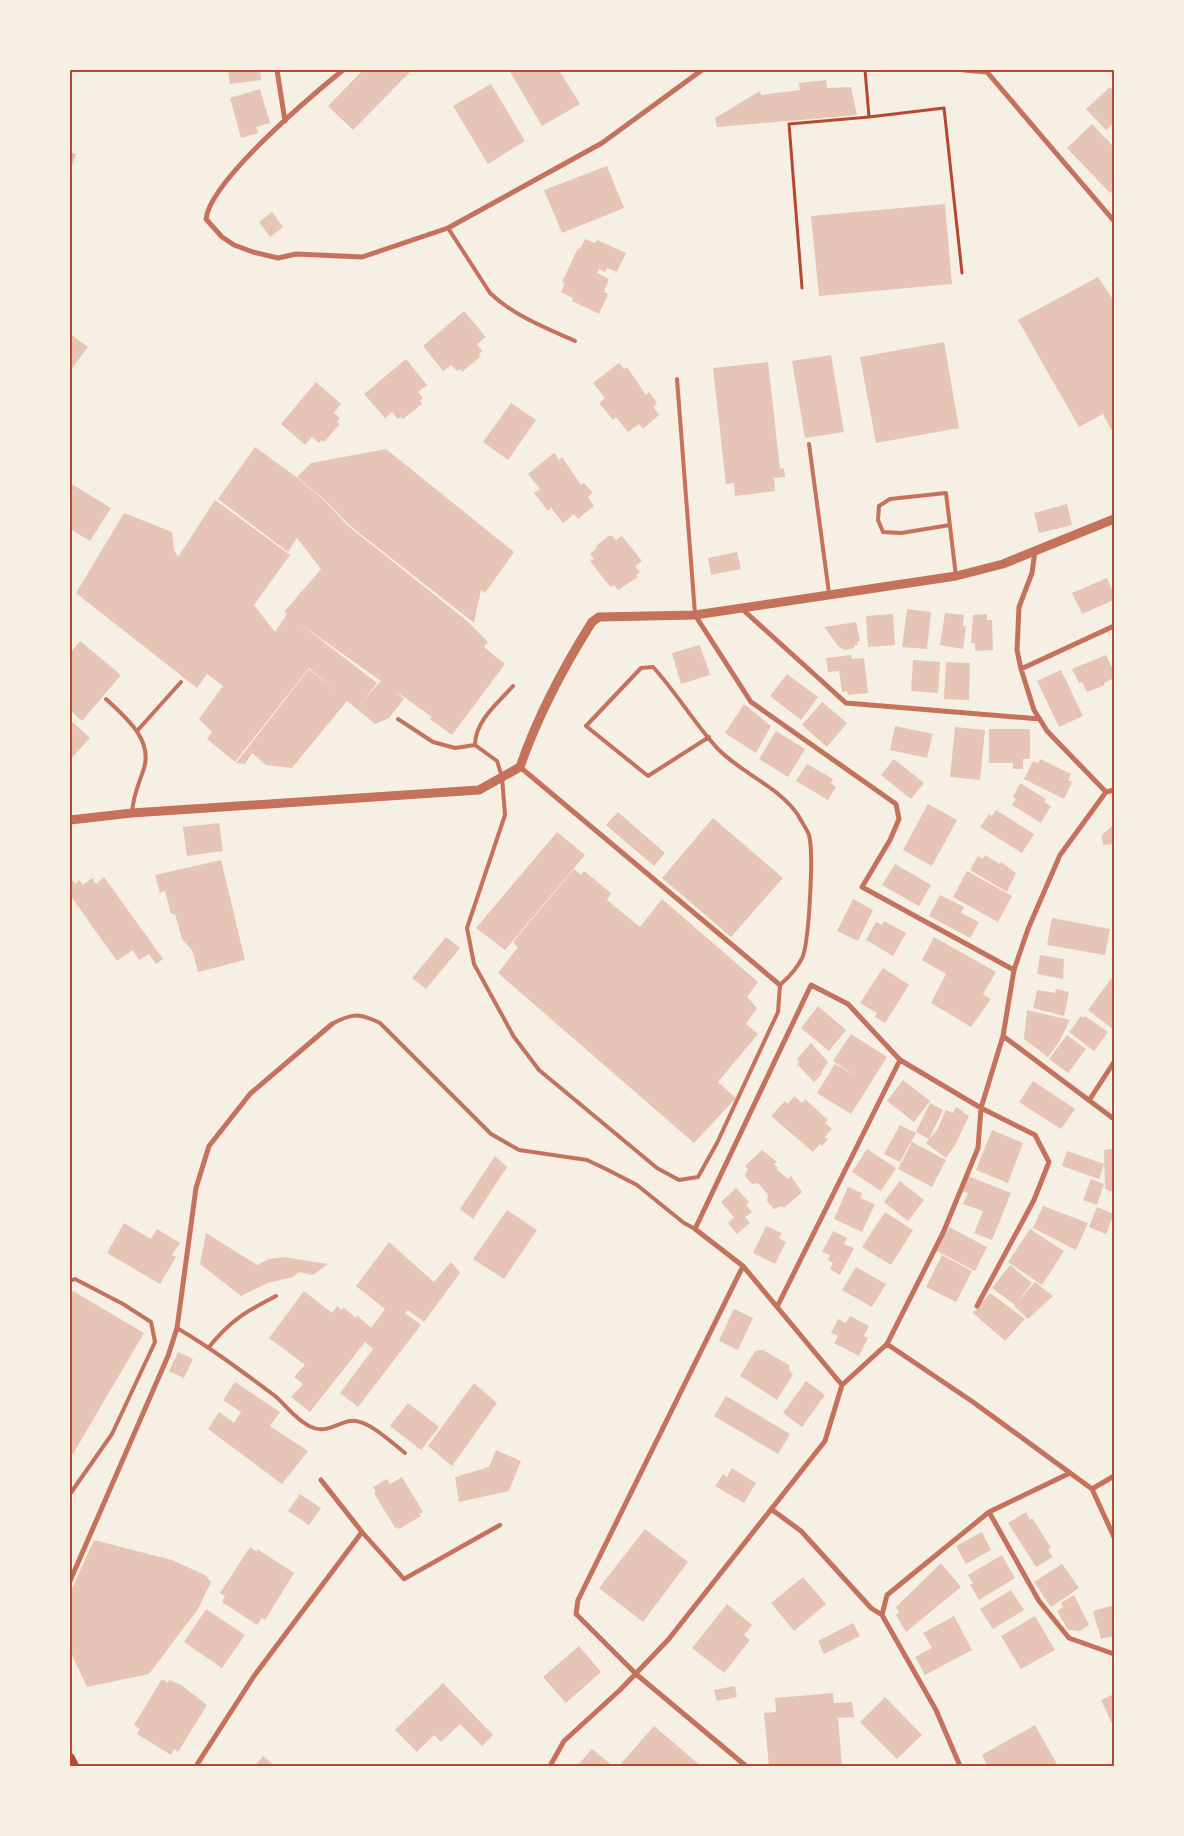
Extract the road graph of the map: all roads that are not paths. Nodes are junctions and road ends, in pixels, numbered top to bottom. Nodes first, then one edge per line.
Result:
1 (277, 70) edge
2 (343, 70) edge
3 (702, 70) edge
4 (964, 70) edge
5 (988, 71) edge
6 (285, 121) junction
7 (1114, 221) edge
8 (448, 228) junction
9 (576, 341) dead end
10 (677, 379) dead end
11 (809, 444) dead end
12 (1114, 520) edge
13 (950, 525) junction
14 (1035, 551) junction
15 (956, 576) junction
16 (829, 593) junction
17 (741, 608) junction
18 (695, 614) junction
19 (1114, 626) edge
20 (1021, 669) junction
21 (181, 682) dead end
22 (513, 686) dead end
23 (106, 699) dead end
24 (398, 719) dead end
25 (1040, 719) junction
26 (137, 731) junction
27 (710, 737) junction
28 (475, 745) junction
29 (520, 767) junction
30 (502, 777) junction
31 (1114, 790) edge
32 (1106, 792) junction
33 (132, 813) junction
34 (70, 820) edge
35 (1014, 970) junction
36 (780, 985) junction
37 (332, 1024) joint
38 (1002, 1036) junction
39 (900, 1060) junction
40 (1114, 1062) edge
41 (1090, 1099) junction
42 (982, 1108) junction
43 (1114, 1119) edge
44 (695, 1229) junction
45 (744, 1266) junction
46 (70, 1281) edge
47 (276, 1296) dead end
48 (778, 1305) junction
49 (977, 1306) dead end
50 (177, 1328) junction
51 (887, 1344) junction
52 (209, 1347) junction
53 (842, 1385) junction
54 (405, 1453) dead end
55 (1070, 1473) junction
56 (1114, 1476) edge
57 (321, 1480) dead end
58 (1092, 1489) junction
59 (70, 1494) edge
60 (771, 1508) junction
61 (989, 1512) junction
62 (500, 1525) dead end
63 (362, 1532) junction
64 (1114, 1537) edge
65 (70, 1581) edge
66 (882, 1614) junction
67 (1114, 1654) edge
68 (636, 1674) junction
69 (70, 1758) edge
70 (74, 1766) edge
71 (196, 1766) edge
72 (550, 1766) edge
73 (746, 1766) edge
74 (960, 1766) edge

1 - 6 street
2 - 6 street
3 - 8 street
4 - 5 street
5 - 7 street
6 - 8 street
8 - 9 lane
10 - 18 lane
11 - 16 lane
12 - 14 street
13 - 13 lane
13 - 15 lane
14 - 15 street
14 - 20 street
15 - 16 street
16 - 17 street
17 - 18 street
17 - 25 street
18 - 29 street
18 - 35 street
19 - 20 street
20 - 25 street
21 - 26 lane
22 - 28 lane
23 - 26 lane
24 - 28 lane
25 - 32 street
26 - 33 lane
27 - 27 lane
27 - 36 lane
28 - 30 lane
29 - 30 street
29 - 36 street
30 - 33 street
30 - 36 lane
31 - 32 street
32 - 35 street
33 - 34 street
35 - 38 street
37 - 44 lane
37 - 50 street
38 - 41 street
38 - 42 street
39 - 42 street
39 - 44 street
39 - 48 street
40 - 41 street
41 - 43 street
42 - 49 street
42 - 51 street
44 - 45 street
45 - 48 street
45 - 68 street
46 - 59 lane
47 - 52 lane
48 - 53 street
50 - 52 lane
50 - 65 street
51 - 53 street
51 - 55 street
52 - 54 lane
53 - 60 street
55 - 58 street
55 - 61 street
56 - 58 street
57 - 63 street
58 - 64 street
60 - 66 street
60 - 68 street
61 - 66 street
61 - 67 street
62 - 63 street
63 - 71 street
66 - 74 street
68 - 72 street
68 - 73 street
69 - 70 main road

